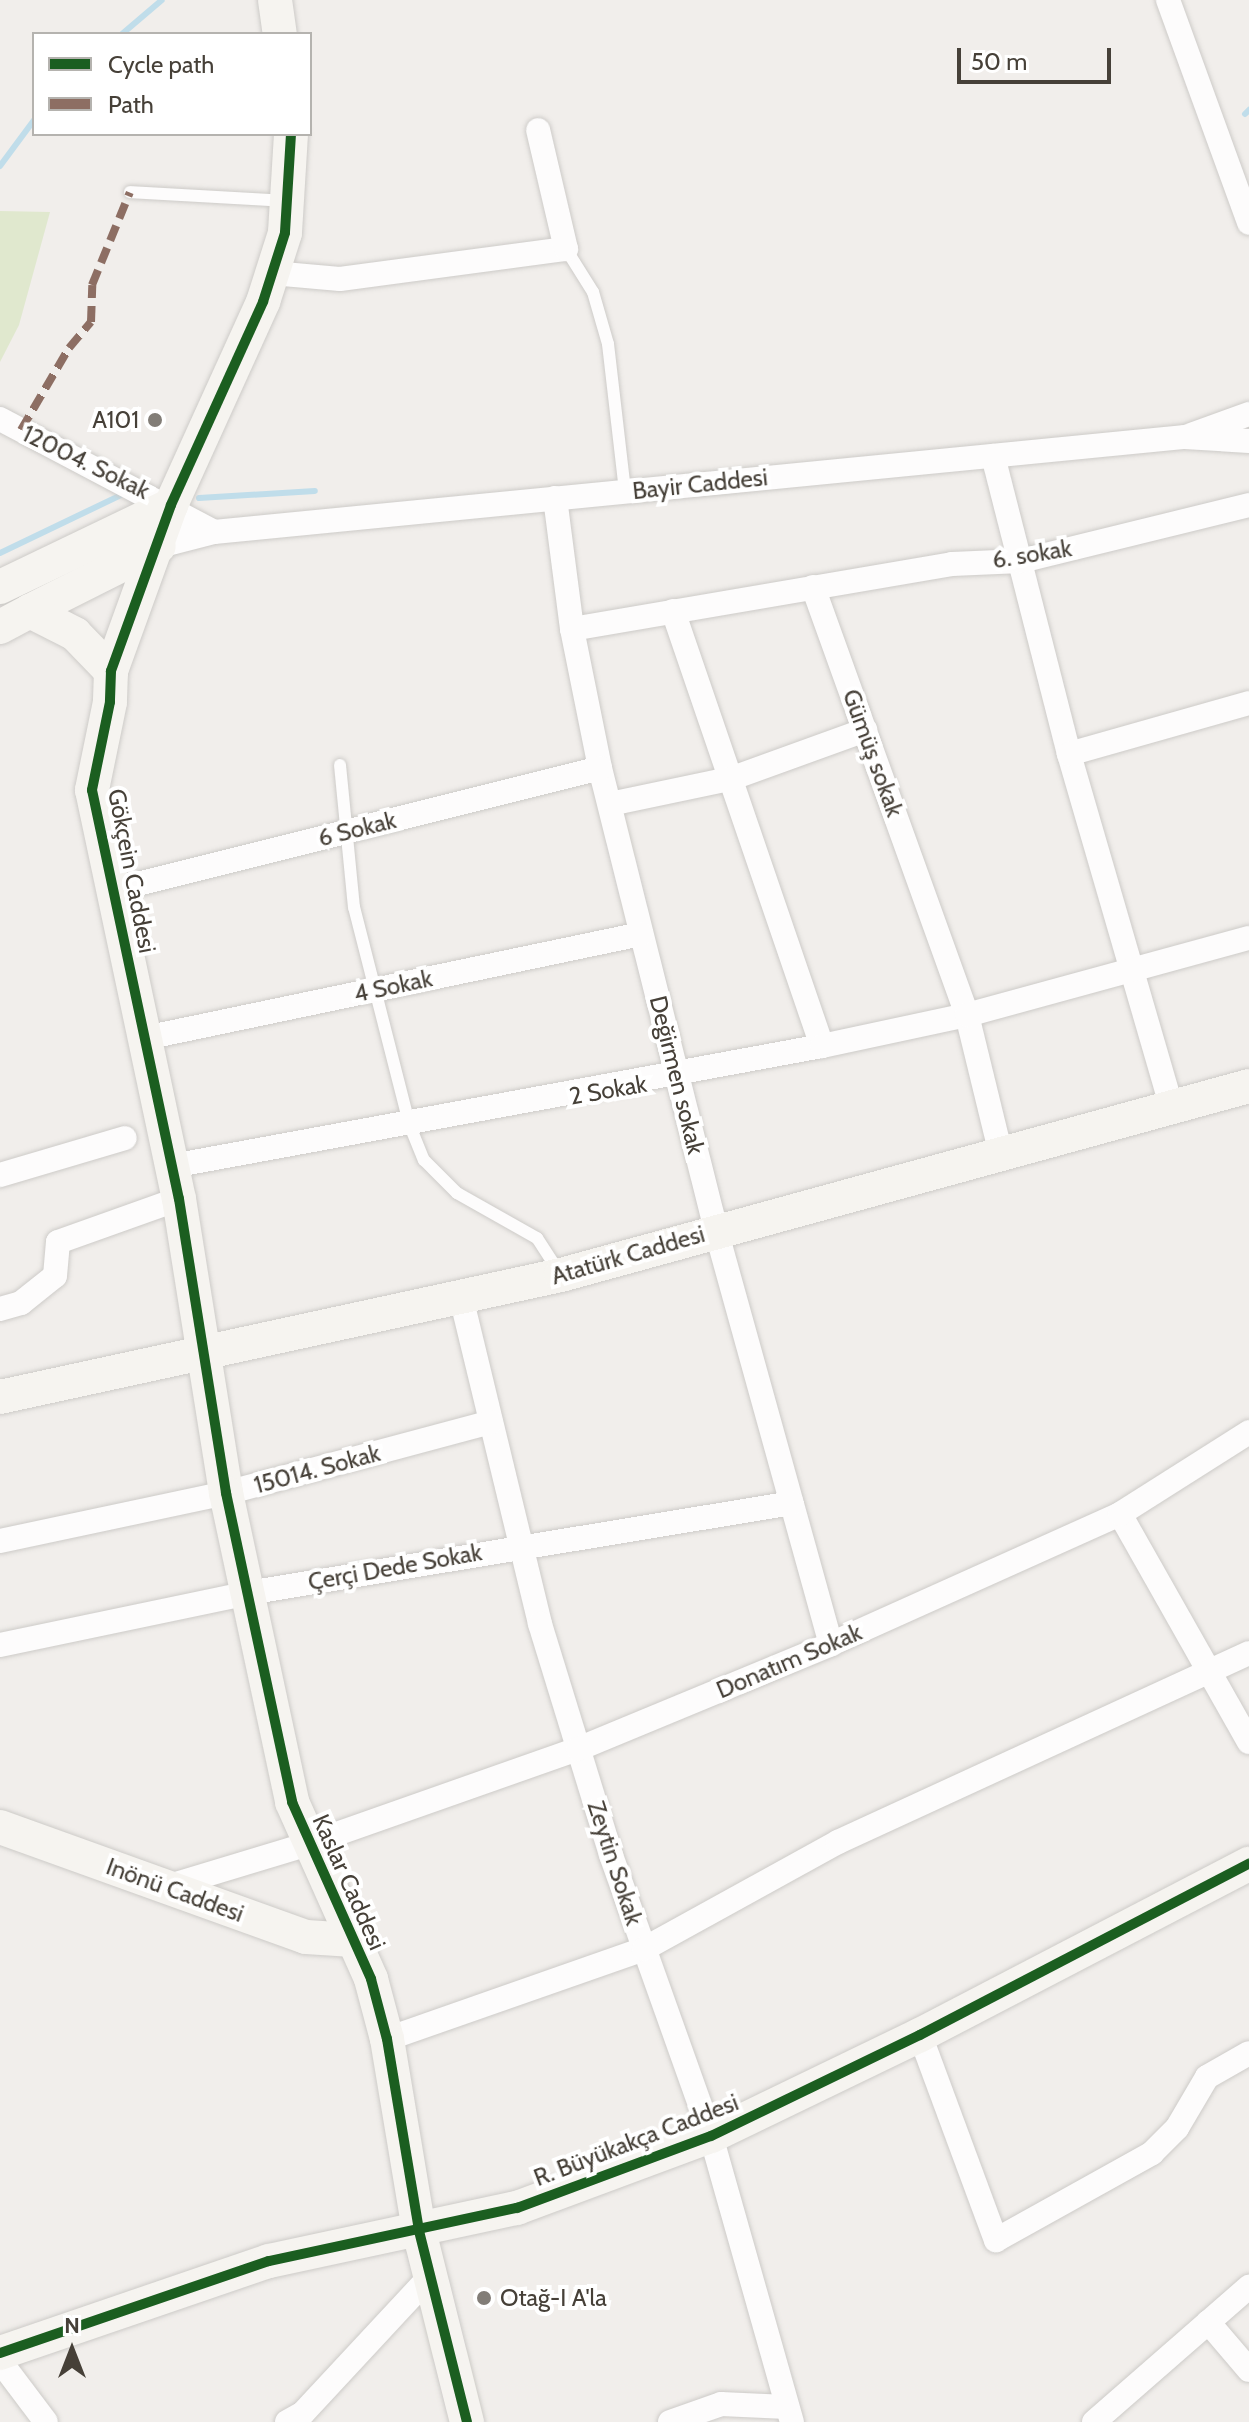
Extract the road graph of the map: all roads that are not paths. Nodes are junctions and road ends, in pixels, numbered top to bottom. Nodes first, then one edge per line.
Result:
1 (275, 0) edge
2 (1168, 0) edge
3 (280, 32) edge
4 (538, 130) dead end
5 (291, 136) edge
6 (130, 192) dead end
7 (288, 201) junction
8 (1249, 223) edge
9 (566, 249) junction
10 (272, 273) junction
11 (1249, 414) edge
12 (0, 419) edge
13 (1185, 437) junction
14 (1249, 441) edge
15 (993, 456) junction
16 (625, 492) junction
17 (555, 498) junction
18 (171, 505) junction
19 (1249, 505) edge
20 (214, 532) junction
21 (159, 546) junction
22 (1021, 561) junction
23 (0, 587) edge
24 (813, 587) junction
25 (30, 611) junction
26 (673, 611) junction
27 (0, 627) edge
28 (572, 629) junction
29 (111, 671) junction
30 (1249, 703) edge
31 (865, 730) junction
32 (1069, 754) junction
33 (340, 765) dead end
34 (600, 768) junction
35 (730, 779) junction
36 (610, 804) junction
37 (343, 832) junction
38 (114, 890) junction
39 (641, 934) junction
40 (1249, 938) edge
41 (1134, 972) junction
42 (374, 990) junction
43 (967, 1015) junction
44 (145, 1038) junction
45 (822, 1046) junction
46 (677, 1077) junction
47 (1249, 1086) edge
48 (1171, 1106) junction
49 (410, 1126) junction
50 (125, 1138) dead end
51 (1001, 1154) junction
52 (0, 1175) edge
53 (175, 1182) junction
54 (716, 1230) junction
55 (561, 1275) junction
56 (461, 1297) junction
57 (0, 1309) edge
58 (203, 1356) junction
59 (0, 1397) edge
60 (491, 1422) junction
61 (1249, 1432) edge
62 (226, 1493) junction
63 (792, 1503) junction
64 (1120, 1514) junction
65 (0, 1541) edge
66 (521, 1544) junction
67 (248, 1593) junction
68 (831, 1644) junction
69 (0, 1645) edge
70 (1249, 1653) edge
71 (1209, 1670) junction
72 (1249, 1742) edge
73 (578, 1749) junction
74 (0, 1827) edge
75 (308, 1844) junction
76 (1249, 1864) edge
77 (166, 1887) junction
78 (353, 1940) junction
79 (644, 1949) junction
80 (920, 2035) junction
81 (387, 2039) junction
82 (1249, 2053) edge
83 (711, 2136) junction
84 (419, 2231) junction
85 (432, 2274) junction
86 (1249, 2287) edge
87 (1208, 2322) junction
88 (0, 2353) edge
89 (0, 2361) edge
90 (1249, 2370) edge
91 (790, 2415) edge
92 (46, 2422) edge
93 (287, 2422) edge
94 (467, 2422) edge
95 (670, 2422) edge
96 (1094, 2422) edge

1 - 3 street
2 - 8 street
4 - 9 street
5 - 7 street, Gökçein Caddesi
6 - 7 lane
7 - 10 street, Gökçein Caddesi
9 - 10 street
9 - 16 lane
10 - 18 street, Gökçein Caddesi
11 - 13 street, Bayir Caddesi
12 - 18 street, 12004. Sokak
13 - 14 street, Bayir Caddesi
13 - 15 street, Bayir Caddesi
15 - 16 street, Bayir Caddesi
15 - 22 street
16 - 17 street, Bayir Caddesi
17 - 20 street, Bayir Caddesi
17 - 28 street, Değirmen sokak
18 - 20 street, 12004. Sokak
18 - 21 street, Gökçein Caddesi
18 - 23 street
19 - 22 street, 6. sokak
20 - 21 street, Bayir Caddesi
21 - 25 street
21 - 29 street, Gökçein Caddesi
22 - 24 street, 6. sokak
22 - 32 street
24 - 26 street
24 - 31 street, Gümüş sokak
25 - 27 street
25 - 29 street
26 - 28 street
26 - 35 street
28 - 34 street, Değirmen sokak
29 - 38 street, Gökçein Caddesi
30 - 32 street
31 - 35 street
31 - 43 street, Gümüş sokak
32 - 41 street
33 - 37 lane
34 - 36 street, Değirmen sokak
34 - 37 street, 6 Sokak
35 - 36 street
35 - 45 street
36 - 39 street, Değirmen sokak
37 - 38 street, 6 Sokak
37 - 42 lane
38 - 44 street, Gökçein Caddesi
39 - 42 street, 4 Sokak
39 - 46 street, Değirmen sokak
40 - 41 street, 2 Sokak
41 - 43 street, 2 Sokak
41 - 48 street
42 - 44 street, 4 Sokak
42 - 49 lane
43 - 45 street, 2 Sokak
43 - 51 street, Gümüş sokak
44 - 53 street, Gökçein Caddesi
45 - 46 street, 2 Sokak
46 - 49 street, 2 Sokak
46 - 54 street, Değirmen sokak
47 - 48 street, Atatürk Caddesi
48 - 51 street, Atatürk Caddesi
49 - 53 street, 2 Sokak
49 - 55 lane
50 - 52 street
51 - 54 street, Atatürk Caddesi
53 - 57 street, 2 Sokak
53 - 58 street, Gökçein Caddesi
54 - 55 street, Atatürk Caddesi
54 - 63 street, Değirmen sokak
55 - 56 street, Atatürk Caddesi
56 - 58 street, Atatürk Caddesi
56 - 60 street, Zeytin Sokak
58 - 59 street, Atatürk Caddesi
58 - 62 street, Kaslar Caddesi
60 - 62 street, 15014. Sokak
60 - 66 street, Zeytin Sokak
61 - 64 street, Donatım Sokak
62 - 65 street, 15014. Sokak
62 - 67 street, Kaslar Caddesi
63 - 66 street, Çerçi Dede Sokak
63 - 68 street, Değirmen sokak
64 - 68 street, Donatım Sokak
64 - 71 street
66 - 67 street, Çerçi Dede Sokak
66 - 73 street, Zeytin Sokak
67 - 69 street, Çerçi Dede Sokak
67 - 75 street, Kaslar Caddesi
68 - 73 street, Donatım Sokak
70 - 71 street
71 - 72 street
71 - 79 street
73 - 75 street, Donatım Sokak
73 - 79 street, Zeytin Sokak
74 - 77 street, Inönü Caddesi
75 - 77 street, Donatım Sokak
75 - 78 street, Kaslar Caddesi
76 - 80 street, R. Büyükakça Caddesi
77 - 78 street, Inönü Caddesi
78 - 81 street, Kaslar Caddesi
79 - 81 street
79 - 83 street, Zeytin Sokak
80 - 82 street
80 - 83 street, R. Büyükakça Caddesi
81 - 84 street, Kaslar Caddesi
83 - 84 street, R. Büyükakça Caddesi
83 - 91 street, Zeytin Sokak
84 - 85 street, Kaslar Caddesi
84 - 88 street, R. Büyükakça Caddesi
85 - 93 street
85 - 94 street, Kaslar Caddesi
86 - 87 street
87 - 90 street
87 - 96 street
89 - 92 street
91 - 95 street

